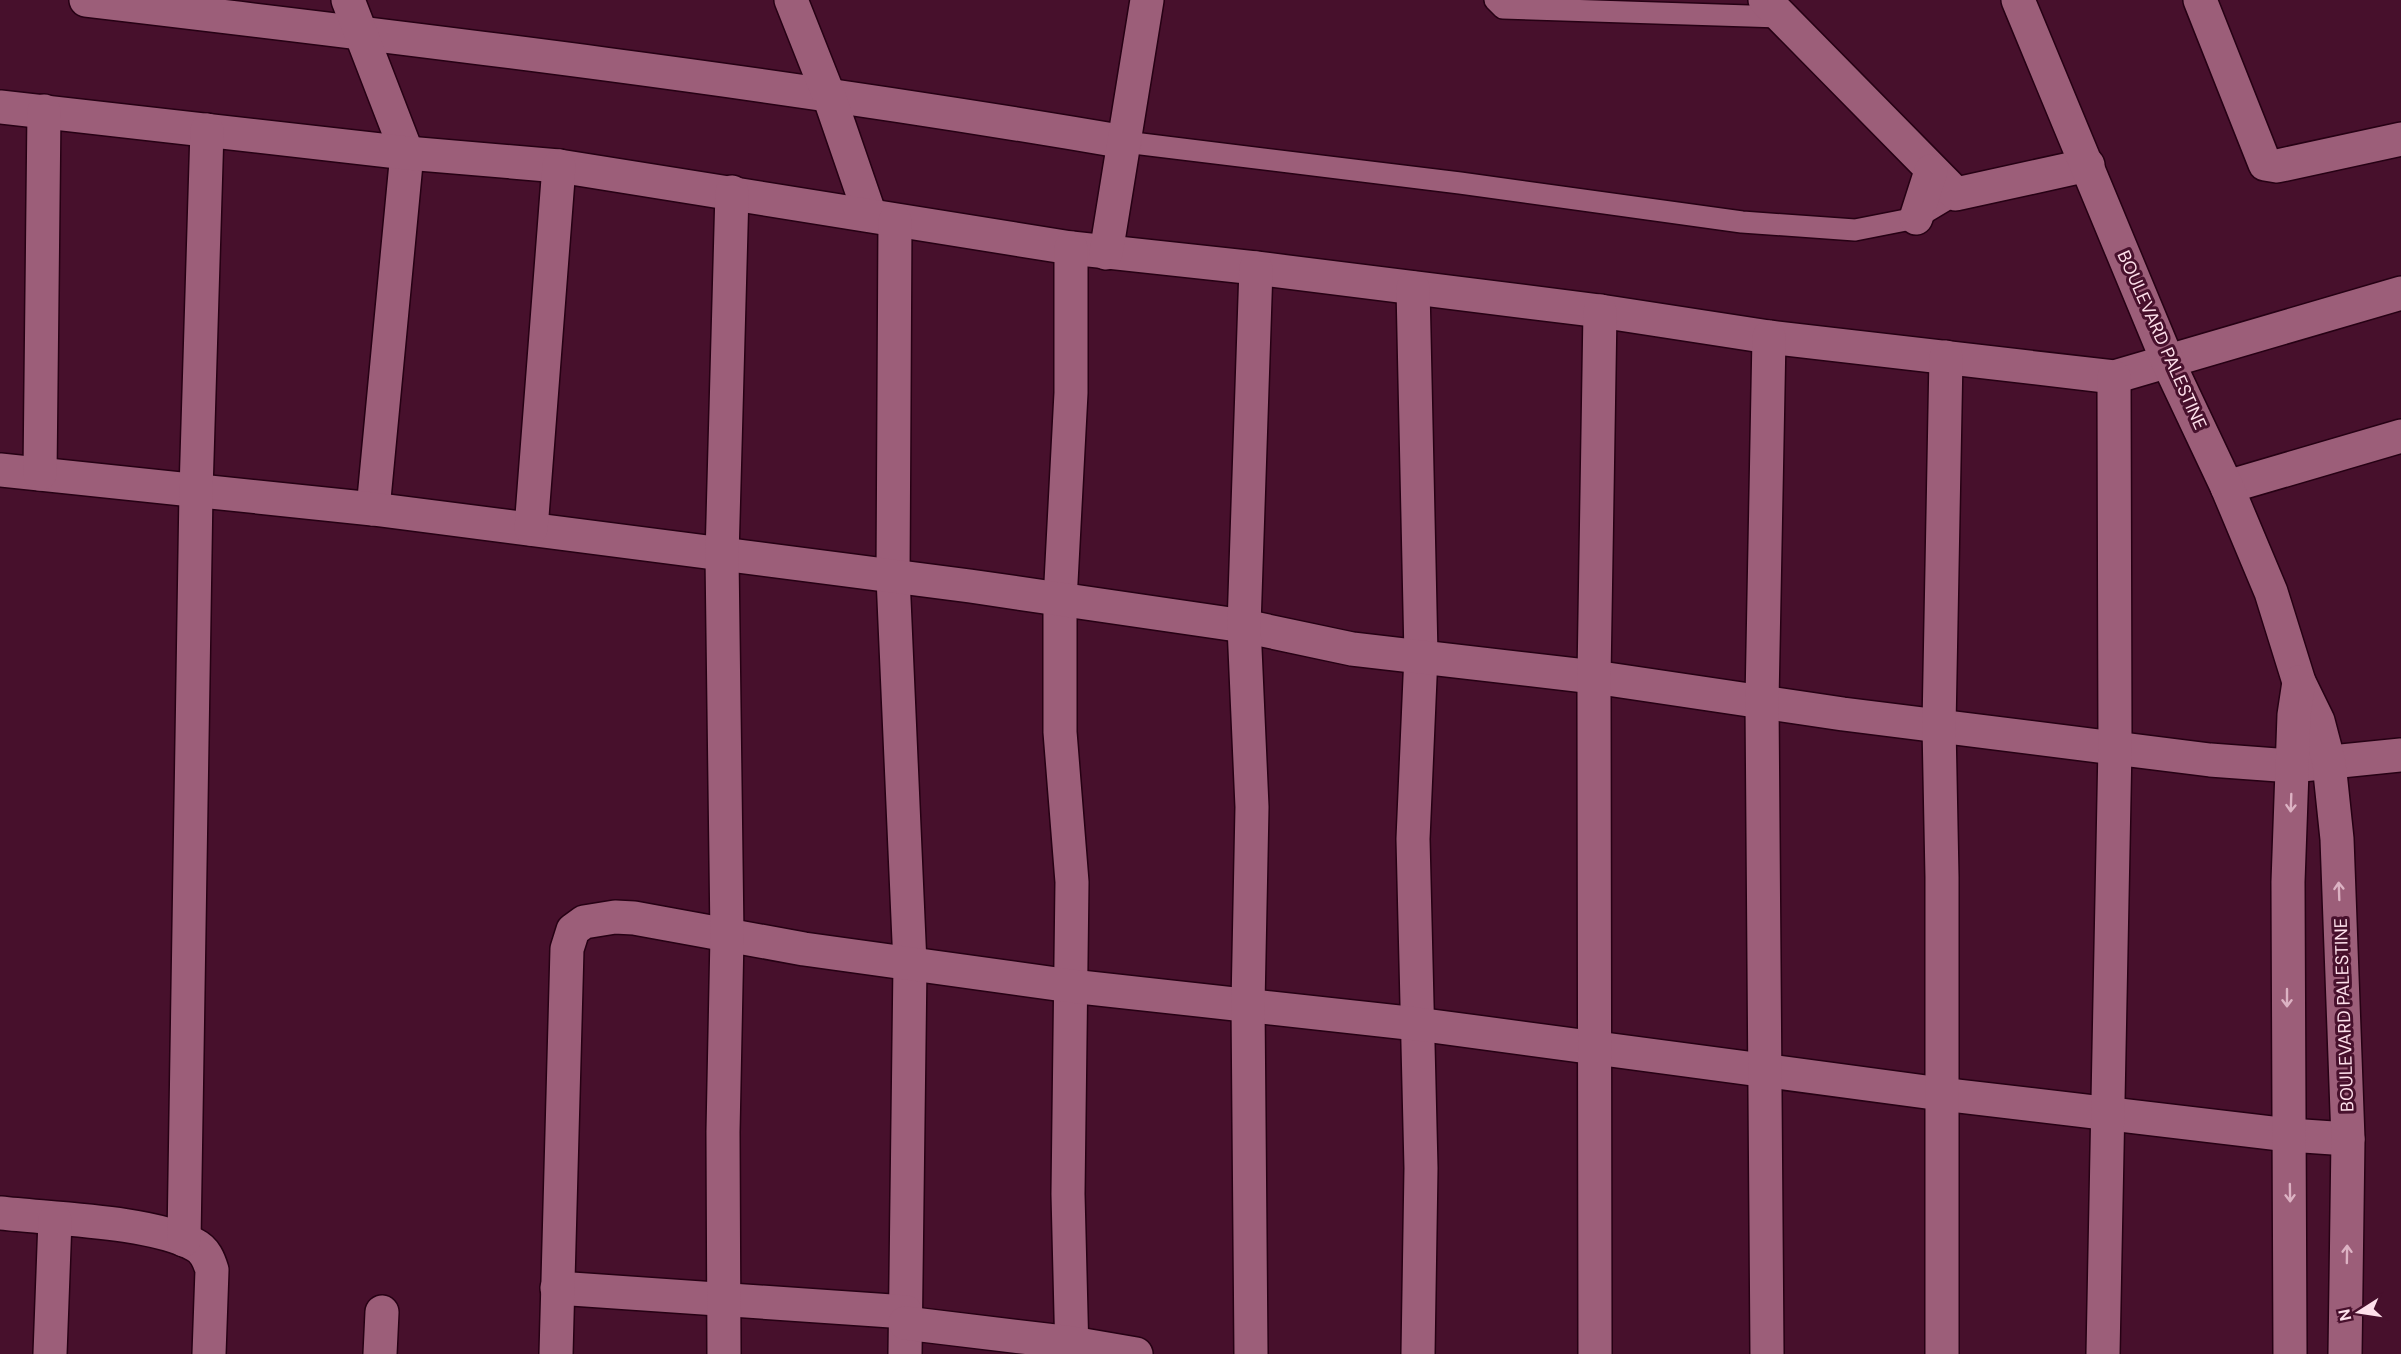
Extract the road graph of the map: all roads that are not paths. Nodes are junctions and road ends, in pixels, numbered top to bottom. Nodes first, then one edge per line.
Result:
1 (86, 0) edge
2 (348, 0) edge
3 (791, 0) edge
4 (1147, 0) edge
5 (1495, 0) edge
6 (2018, 0) edge
7 (2200, 0) edge
8 (1773, 9) edge
9 (359, 32) junction
10 (829, 96) junction
11 (0, 106) edge
12 (44, 111) junction
13 (207, 130) junction
14 (2401, 139) edge
15 (1125, 142) junction
16 (407, 153) junction
17 (2088, 165) junction
18 (559, 166) junction
19 (1931, 171) junction
20 (732, 192) junction
21 (1956, 194) junction
22 (883, 218) junction
23 (1916, 218) junction
24 (1071, 248) junction
25 (1106, 253) junction
26 (1256, 268) junction
27 (1413, 288) junction
28 (2401, 293) edge
29 (1600, 311) junction
30 (1769, 337) junction
31 (1946, 357) junction
32 (2168, 362) junction
33 (2114, 377) junction
34 (2401, 436) edge
35 (0, 470) edge
36 (40, 474) junction
37 (2226, 487) junction
38 (196, 490) junction
39 (373, 509) junction
40 (531, 530) junction
41 (722, 556) junction
42 (893, 577) junction
43 (1060, 601) junction
44 (1244, 626) junction
45 (1421, 656) junction
46 (1594, 677) junction
47 (2299, 682) junction
48 (1762, 701) junction
49 (1939, 726) junction
50 (2115, 746) junction
51 (2401, 755) edge
52 (2329, 764) junction
53 (2292, 766) junction
54 (727, 936) junction
55 (910, 964) junction
56 (1071, 986) junction
57 (1248, 1004) junction
58 (1417, 1024) junction
59 (1593, 1048) junction
60 (1765, 1072) junction
61 (1941, 1094) junction
62 (2106, 1113) junction
63 (2289, 1135) junction
64 (2348, 1139) junction
65 (0, 1213) edge
66 (56, 1220) junction
67 (184, 1240) junction
68 (557, 1288) junction
69 (723, 1301) junction
70 (382, 1312) dead end
71 (905, 1330) edge
72 (1072, 1348) edge
73 (50, 1354) edge
74 (209, 1354) edge
75 (380, 1354) edge
76 (556, 1354) edge
77 (724, 1354) edge
78 (1136, 1354) edge
79 (1251, 1354) edge
80 (1418, 1354) edge
81 (1595, 1354) edge
82 (1767, 1354) edge
83 (1942, 1354) edge
84 (2103, 1354) edge
85 (2290, 1354) edge
86 (2345, 1354) edge

1 - 9 street
2 - 9 street
3 - 10 street
4 - 15 street
5 - 8 lane
6 - 17 street, BOULEVARD PALESTINE
7 - 14 street
8 - 19 street
9 - 10 street
9 - 16 street
10 - 15 street
10 - 22 street
11 - 12 street
12 - 13 street
12 - 36 street
13 - 16 street
13 - 38 street
15 - 23 lane
15 - 25 street
16 - 18 street
16 - 39 street
17 - 21 street
17 - 32 street, BOULEVARD PALESTINE
18 - 20 street
18 - 40 street
19 - 21 street
19 - 23 street
20 - 22 street
20 - 41 street
21 - 23 lane
22 - 24 street
22 - 42 street
24 - 25 street
24 - 43 street
25 - 26 street
26 - 27 street
26 - 44 street
27 - 29 street
27 - 45 street
28 - 32 street
29 - 30 street
29 - 46 street
30 - 31 street
30 - 48 street
31 - 33 street
31 - 49 street
32 - 33 street
32 - 37 street, BOULEVARD PALESTINE
33 - 50 street
34 - 37 street
35 - 36 street
36 - 38 street
37 - 47 street, BOULEVARD PALESTINE
38 - 39 street
38 - 67 street
39 - 40 street
40 - 41 street
41 - 42 street
41 - 54 street
42 - 43 street
42 - 55 street
43 - 44 street
43 - 56 street
44 - 45 street
44 - 57 street
45 - 46 street
45 - 58 street
46 - 48 street
46 - 59 street
47 - 52 street, BOULEVARD PALESTINE
47 - 53 street, BOULEVARD PALESTINE
48 - 49 street
48 - 60 street
49 - 50 street
49 - 61 street
50 - 53 street
50 - 62 street
51 - 52 street
52 - 53 street
64 -> 52 street, BOULEVARD PALESTINE
53 -> 63 street, BOULEVARD PALESTINE
54 - 55 street
54 - 68 street
54 - 69 street
55 - 56 street
55 - 71 street
56 - 57 street
56 - 72 street
57 - 58 street
57 - 79 street
58 - 59 street
58 - 80 street
59 - 60 street
59 - 81 street
60 - 61 street
60 - 82 street
61 - 62 street
61 - 83 street
62 - 63 street
62 - 84 street
63 - 64 street
63 -> 85 street, BOULEVARD PALESTINE
86 -> 64 street, BOULEVARD PALESTINE
65 - 66 street
66 - 67 street
66 - 73 street
67 - 74 street
68 - 69 street
68 - 76 street
69 - 71 street
69 - 77 street
70 - 75 street
71 - 72 street
72 - 78 street

